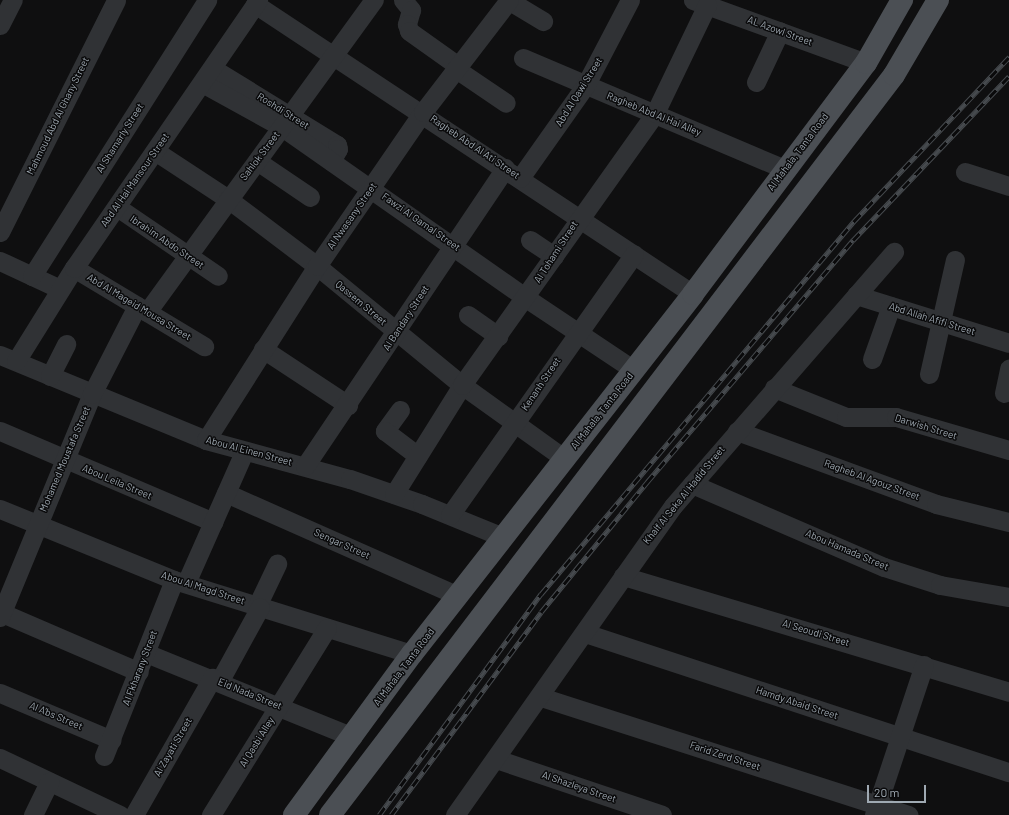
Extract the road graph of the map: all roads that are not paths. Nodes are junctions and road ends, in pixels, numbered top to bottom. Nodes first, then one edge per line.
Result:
1 (13, 0) edge
2 (116, 0) edge
3 (207, 0) edge
4 (374, 0) edge
5 (403, 0) edge
6 (508, 0) edge
7 (630, 0) edge
8 (902, 0) edge
9 (938, 0) edge
10 (257, 2) edge
11 (707, 3) edge
12 (543, 21) dead end
13 (0, 25) edge
14 (780, 31) junction
15 (334, 55) junction
16 (523, 58) dead end
17 (866, 63) junction
18 (457, 68) junction
19 (207, 75) junction
20 (756, 82) dead end
21 (585, 86) junction
22 (506, 103) dead end
23 (423, 112) junction
24 (655, 113) junction
25 (286, 122) junction
26 (156, 151) junction
27 (257, 161) junction
28 (785, 169) junction
29 (965, 172) dead end
30 (513, 173) junction
31 (1009, 186) edge
32 (371, 188) junction
33 (310, 197) dead end
34 (228, 199) junction
35 (117, 207) junction
36 (579, 217) junction
37 (0, 232) edge
38 (530, 240) dead end
39 (454, 245) junction
40 (894, 252) dead end
41 (634, 254) junction
42 (554, 256) junction
43 (189, 257) junction
44 (955, 260) dead end
45 (0, 261) edge
46 (317, 266) junction
47 (74, 268) junction
48 (32, 276) junction
49 (218, 276) dead end
50 (60, 290) junction
51 (692, 294) junction
52 (856, 295) junction
53 (526, 298) junction
54 (891, 306) junction
55 (142, 309) junction
56 (468, 315) dead end
57 (941, 321) junction
58 (577, 332) junction
59 (397, 333) junction
60 (498, 336) junction
61 (1009, 343) edge
62 (66, 344) dead end
63 (204, 346) dead end
64 (263, 349) junction
65 (8, 358) edge
66 (872, 359) dead end
67 (634, 370) junction
68 (1009, 370) edge
69 (929, 374) dead end
70 (50, 376) junction
71 (462, 385) junction
72 (774, 388) junction
73 (1004, 393) dead end
74 (92, 394) junction
75 (348, 405) junction
76 (400, 410) dead end
77 (515, 423) junction
78 (0, 431) edge
79 (737, 431) junction
80 (206, 440) junction
81 (1009, 450) edge
82 (244, 452) junction
83 (418, 456) junction
84 (565, 459) junction
85 (64, 460) junction
86 (305, 466) junction
87 (692, 484) junction
88 (226, 492) junction
89 (394, 494) junction
90 (0, 509) edge
91 (450, 515) junction
92 (213, 522) junction
93 (1009, 522) edge
94 (37, 525) junction
95 (503, 537) junction
96 (277, 564) dead end
97 (623, 576) junction
98 (180, 582) junction
99 (458, 596) junction
100 (1009, 597) edge
101 (259, 606) junction
102 (1, 614) edge
103 (327, 628) junction
104 (585, 633) junction
105 (146, 653) junction
106 (412, 654) junction
107 (924, 665) junction
108 (139, 672) junction
109 (215, 680) junction
110 (1009, 692) edge
111 (0, 693) edge
112 (541, 697) junction
113 (280, 705) junction
114 (353, 737) junction
115 (899, 737) junction
116 (108, 748) joint
117 (0, 758) edge
118 (496, 759) junction
119 (1009, 772) edge
120 (50, 782) junction
121 (875, 810) edge
122 (652, 814) edge
123 (33, 815) edge
124 (120, 815) edge
125 (134, 815) edge
126 (211, 815) edge
127 (294, 815) edge
128 (330, 815) edge
129 (455, 815) edge
130 (908, 815) edge

1 - 13 street
2 - 37 street, Mahmoud Abd Al Ghany Street
3 - 48 street, Al Shamarly Street
4 - 15 street, Sahlok Street
5 - 18 street
6 - 12 street
6 - 18 street, Al Nwasany Street
7 - 21 street, Abd Al Qawi Street
8 - 17 main road, Al Mahala, Tanta Road
9 - 128 main road
10 - 15 street, Ragheb Abd Al Ati Street
10 - 19 street, Abd Al Hai Mansour Street
11 - 14 street, AL Azowl Street
11 - 24 street, Al Tohami Street
14 - 17 street, AL Azowl Street
14 - 20 street
15 - 23 street, Ragheb Abd Al Ati Street
15 - 25 street, Sahlok Street
16 - 21 street, Ragheb Abd Al Hai Alley
17 - 28 main road, Al Mahala, Tanta Road
18 - 22 street
18 - 23 street, Al Nwasany Street
19 - 25 street, Fawzi Al Gamal Street
19 - 26 street, Abd Al Hai Mansour Street
21 - 24 street, Ragheb Abd Al Hai Alley
21 - 30 street, Abd Al Qawi Street
23 - 30 street, Ragheb Abd Al Ati Street
23 - 32 street, Al Nwasany Street
24 - 28 street, Ragheb Abd Al Hai Alley
24 - 36 street, Al Tohami Street
25 - 27 street, Sahlok Street
25 - 32 street, Fawzi Al Gamal Street
26 - 34 street, Qassem Street
26 - 35 street, Abd Al Hai Mansour Street
27 - 33 street
27 - 34 street, Sahlok Street
28 - 51 main road, Al Mahala, Tanta Road
29 - 31 street
30 - 36 street, Ragheb Abd Al Ati Street
30 - 39 street, Al Bandary Street
32 - 39 street, Fawzi Al Gamal Street
32 - 46 street, Al Nwasany Street
34 - 43 street, Sahlok Street
34 - 46 street, Qassem Street
35 - 43 street, Ibrahim Abdo Street
35 - 47 street, Abd Al Hai Mansour Street
36 - 41 street, Ragheb Abd Al Ati Street
36 - 42 street, Al Tohami Street
38 - 42 street
39 - 53 street, Fawzi Al Gamal Street
39 - 59 street, Al Bandary Street
40 - 52 street, Khalf Al Seka Al Hadid Street
41 - 51 street, Ragheb Abd Al Ati Street
41 - 58 street, Kenanh Street
42 - 53 street, Al Tohami Street
43 - 49 street, Ibrahim Abdo Street
43 - 55 street, Sahlok Street
44 - 57 street
45 - 48 street
46 - 59 street, Qassem Street
46 - 64 street, Al Nwasany Street
47 - 50 street, Abd Al Hai Mansour Street
47 - 55 street, Abd Al Mageid Mousa Street
48 - 50 street
50 - 65 street, Abd Al Hai Mansour Street
51 - 67 main road, Al Mahala, Tanta Road
52 - 54 street, Abd Allah Afifi Street
52 - 72 street, Khalf Al Seka Al Hadid Street
53 - 58 street, Fawzi Al Gamal Street
53 - 60 street, Al Tohami Street
54 - 57 street, Abd Allah Afifi Street
54 - 66 street
55 - 63 street, Abd Al Mageid Mousa Street
55 - 74 street, Mohamed Moustafa Street
56 - 60 street
57 - 61 street, Abd Allah Afifi Street
57 - 69 street
58 - 67 street, Fawzi Al Gamal Street
58 - 77 street, Kenanh Street
59 - 71 street, Qassem Street
59 - 75 street, Al Bandary Street
60 - 71 street, Al Tohami Street
62 - 70 street
64 - 75 street
64 - 80 street, Al Nwasany Street
65 - 70 street, Abou Al Einen Street
67 - 84 main road, Al Mahala, Tanta Road
68 - 73 street
70 - 74 street, Abou Al Einen Street
71 - 77 street, Qassem Street
71 - 83 street, Al Tohami Street
72 - 79 street, Khalf Al Seka Al Hadid Street
72 - 81 street, Darwish Street
74 - 80 street, Abou Al Einen Street
74 - 85 street, Mohamed Moustafa Street
75 - 86 street, Al Bandary Street
76 - 83 street
77 - 84 street, Qassem Street
77 - 91 street, Kenanh Street
78 - 85 street, Abou Leila Street
79 - 87 street, Khalf Al Seka Al Hadid Street
79 - 93 street, Ragheb Al Agouz Street
80 - 82 street, Abou Al Einen Street
82 - 86 street, Abou Al Einen Street
82 - 88 street, Al Fkharany Street
83 - 89 street, Al Tohami Street
84 - 95 main road, Al Mahala, Tanta Road
85 - 92 street, Abou Leila Street
85 - 94 street, Mohamed Moustafa Street
86 - 89 street, Abou Al Einen Street
87 - 97 street, Khalf Al Seka Al Hadid Street
87 - 100 street, Abou Hamada Street
88 - 92 street, Al Fkharany Street
88 - 99 street, Sengar Street
89 - 91 street, Abou Al Einen Street
90 - 94 street, Abou Al Magd Street
91 - 95 street, Abou Al Einen Street
92 - 98 street, Al Fkharany Street
94 - 98 street, Abou Al Magd Street
94 - 102 street, Mohamed Moustafa Street
95 - 99 main road, Al Mahala, Tanta Road
96 - 101 street, Al Zayati Street
97 - 104 street, Khalf Al Seka Al Hadid Street
97 - 107 street, Al Seoudi Street
98 - 101 street, Abou Al Magd Street
98 - 105 street, Al Fkharany Street
99 - 106 main road, Al Mahala, Tanta Road
101 - 103 street, Abou Al Magd Street
101 - 109 street, Al Zayati Street
102 - 108 street
103 - 106 street, Abou Al Magd Street
103 - 113 street, Al Qasbi Alley
104 - 112 street, Khalf Al Seka Al Hadid Street
104 - 115 street, Hamdy Abaid Street
105 - 108 street, Al Fkharany Street
105 - 109 street, Eid Nada Street
106 - 114 main road, Al Mahala, Tanta Road
107 - 110 street, Al Seoudi Street
107 - 115 street
108 - 116 street, Al Fkharany Street
109 - 113 street, Eid Nada Street
109 - 125 street, Al Zayati Street
111 - 116 street, Al A'bs Street
112 - 118 street, Khalf Al Seka Al Hadid Street
112 - 121 street, Farid Zerd Street
113 - 114 street, Eid Nada Street
113 - 126 street, Al Qasbi Alley
114 - 127 main road, Al Mahala, Tanta Road
115 - 119 street, Hamdy Abaid Street
115 - 121 street
117 - 120 street
118 - 122 street, Al Shazleya Street
118 - 129 street, Khalf Al Seka Al Hadid Street
120 - 123 street
120 - 124 street
121 - 130 street, Farid Zerd Street

